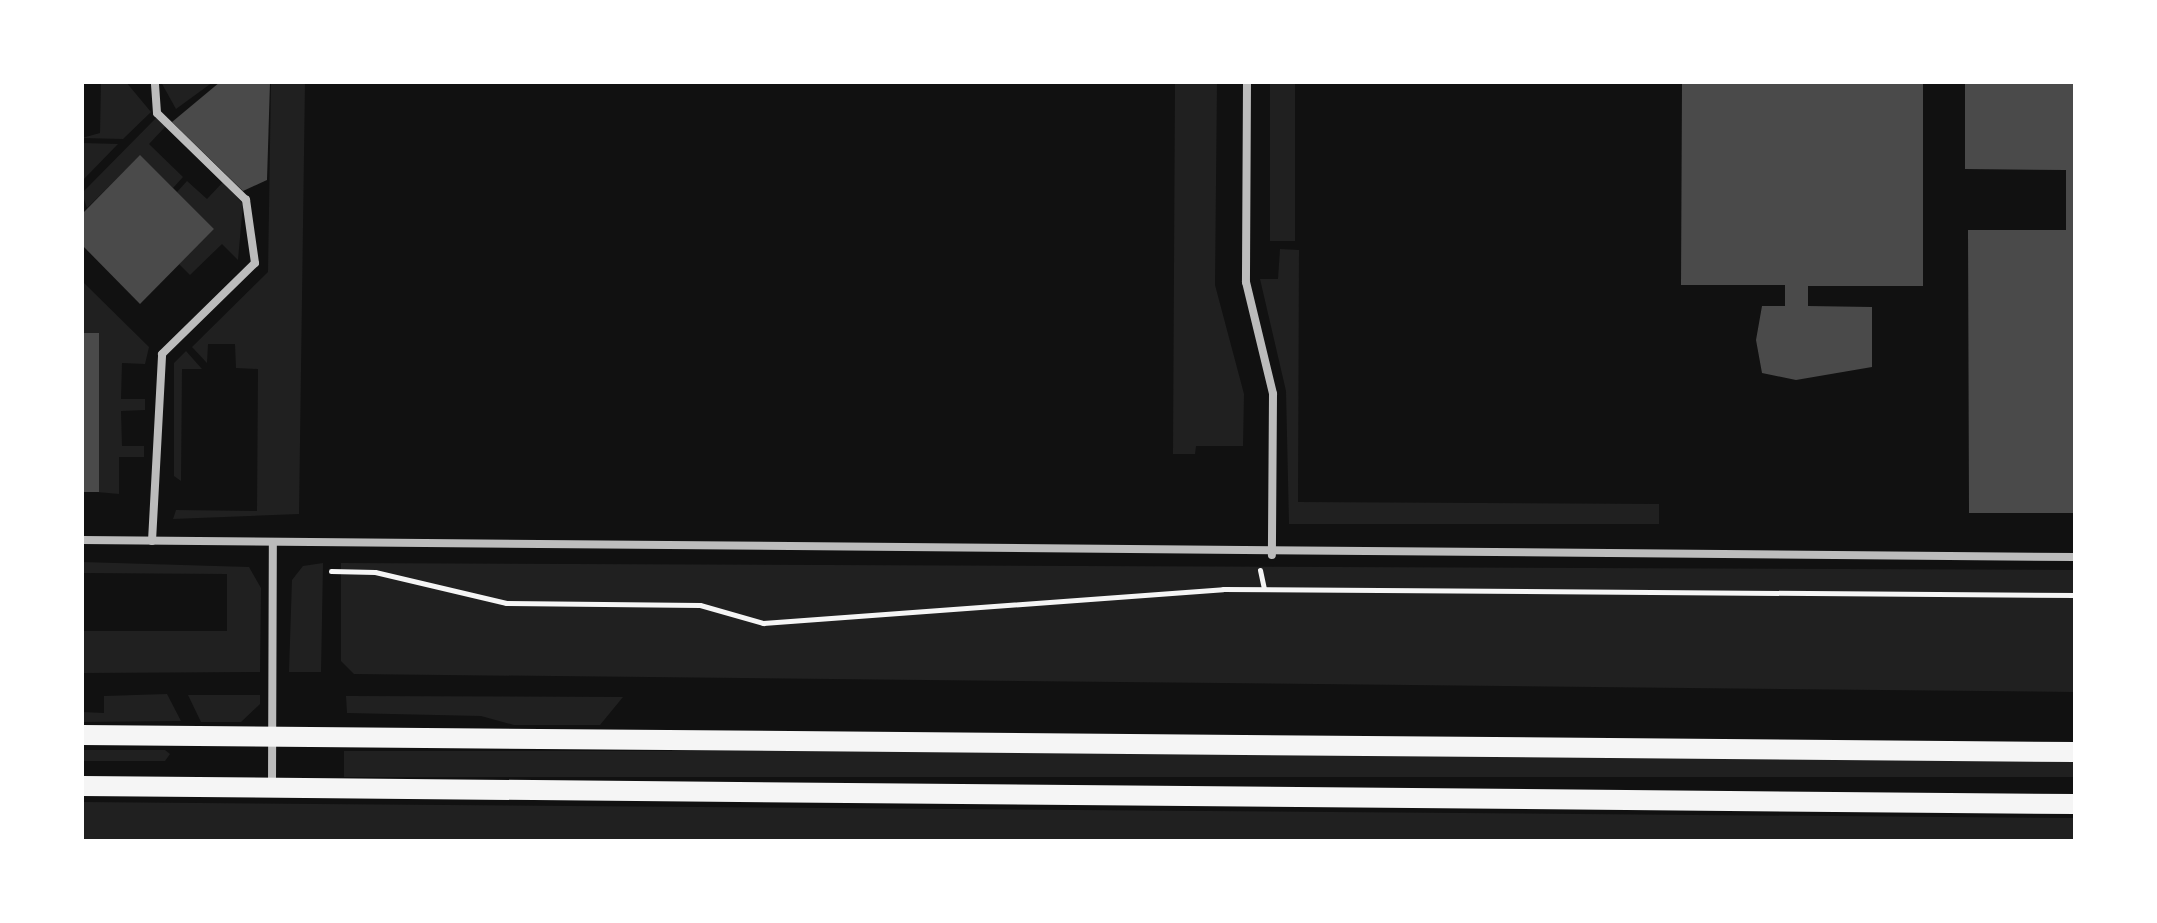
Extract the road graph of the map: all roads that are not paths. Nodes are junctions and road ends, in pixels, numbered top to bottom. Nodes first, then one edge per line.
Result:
1 (155, 82) edge
2 (1247, 82) edge
3 (82, 540) edge
4 (152, 541) junction
5 (273, 542) junction
6 (1272, 555) junction
7 (2075, 557) edge
8 (273, 733) junction
9 (82, 735) edge
10 (2075, 752) edge
11 (82, 786) edge
12 (272, 786) junction
13 (2075, 804) edge

1 - 4 street
2 - 6 street
3 - 4 street
4 - 5 street
5 - 6 street
5 - 8 street
6 - 7 street
8 - 9 main road
8 - 10 main road
8 - 12 street
11 - 12 main road
12 - 13 main road

